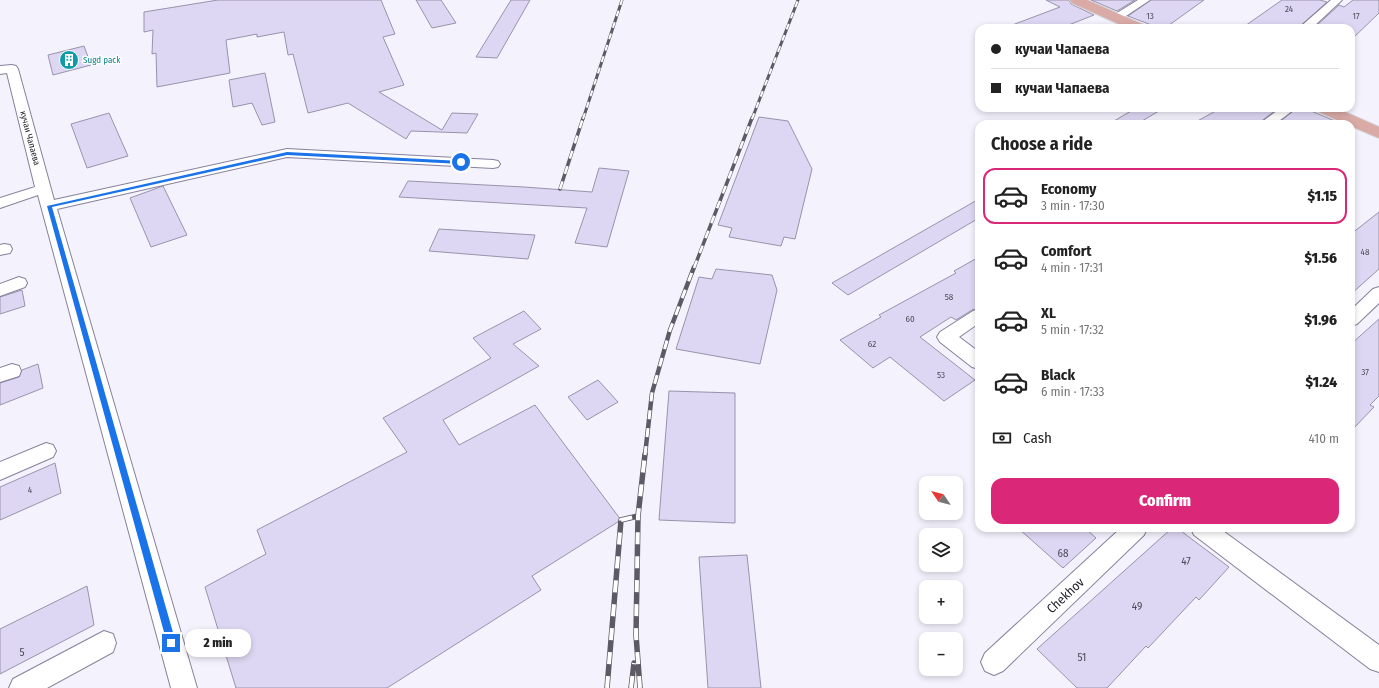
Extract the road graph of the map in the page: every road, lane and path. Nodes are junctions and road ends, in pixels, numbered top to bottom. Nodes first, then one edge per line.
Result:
1 (1076, 0) edge
2 (1145, 0) edge
3 (1337, 0) edge
4 (1116, 18) junction
5 (1130, 24) edge
6 (1310, 24) edge
7 (6, 70) edge
8 (1284, 112) edge
9 (1332, 112) edge
10 (1272, 120) edge
11 (1350, 120) edge
12 (1355, 122) edge
13 (1379, 133) edge
14 (493, 164) dead end
15 (46, 198) junction
16 (0, 203) edge
17 (19, 283) dead end
18 (0, 290) edge
19 (1379, 293) edge
20 (1355, 316) edge
21 (975, 318) edge
22 (975, 359) edge
23 (46, 451) dead end
24 (0, 471) edge
25 (1132, 532) edge
26 (1207, 532) edge
27 (104, 644) dead end
28 (1379, 660) edge
29 (994, 662) dead end
30 (22, 688) edge
31 (184, 688) edge

1 - 4 main road
2 - 4 street
3 - 6 street
4 - 5 main road
7 - 15 street, кучаи Чапаева
8 - 10 street
9 - 11 main road
12 - 13 main road
14 - 15 street
15 - 16 street
15 - 31 street, кучаи Чапаева
17 - 18 street
19 - 20 street
21 - 22 street
23 - 24 street
25 - 29 street, Chekhov
26 - 28 street
27 - 30 street

